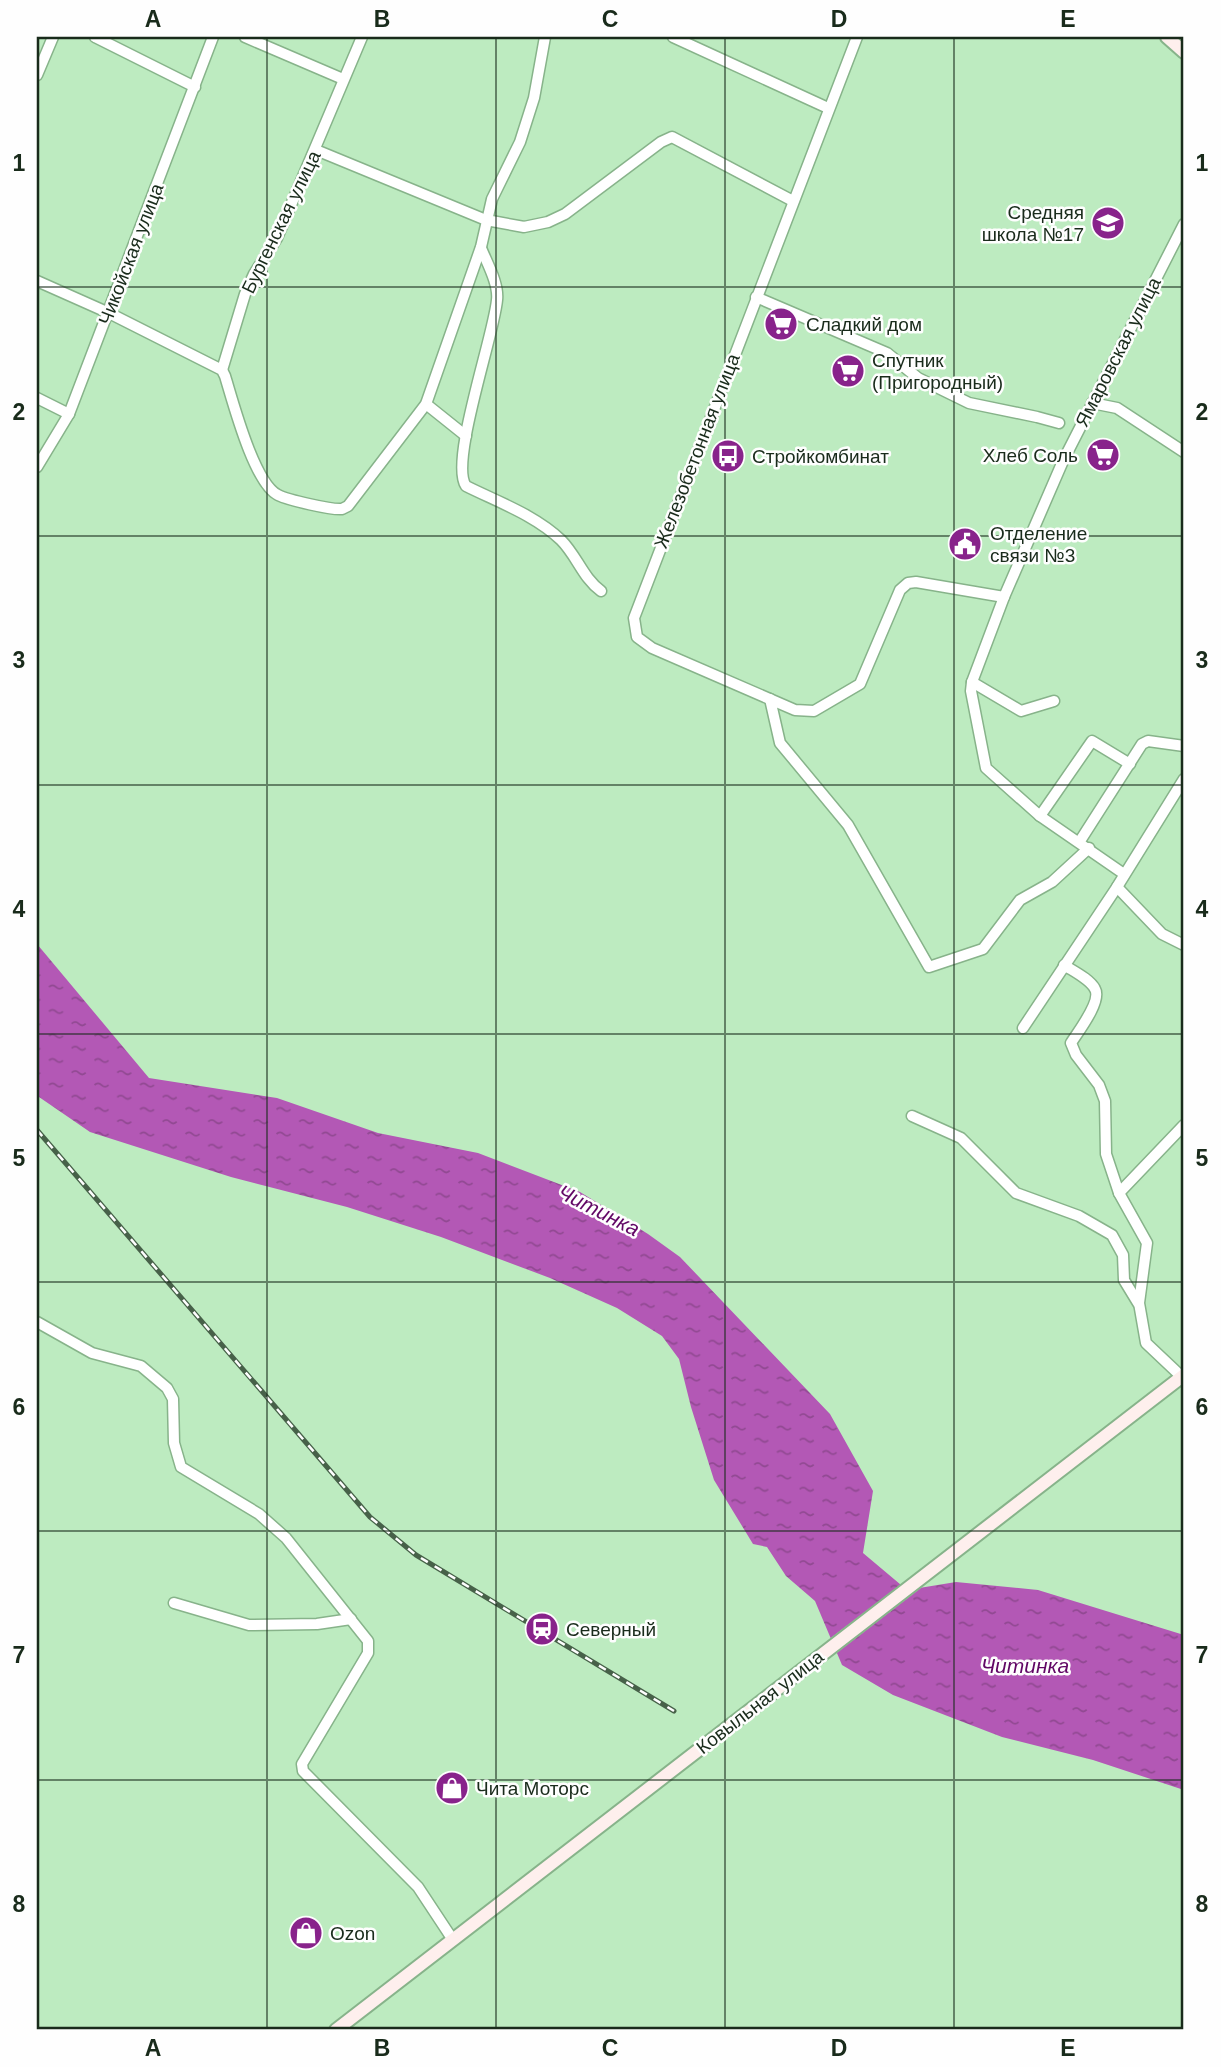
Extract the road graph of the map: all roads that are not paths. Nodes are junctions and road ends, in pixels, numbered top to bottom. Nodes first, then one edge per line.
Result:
1 (54, 37) edge
2 (95, 37) edge
3 (213, 37) edge
4 (245, 37) edge
5 (362, 37) edge
6 (545, 37) edge
7 (673, 37) edge
8 (857, 37) edge
9 (1167, 37) edge
10 (1184, 52) edge
11 (37, 75) edge
12 (344, 79) junction
13 (195, 87) junction
14 (828, 108) junction
15 (316, 150) junction
16 (793, 201) junction
17 (486, 220) junction
18 (1184, 223) edge
19 (481, 247) junction
20 (37, 281) edge
21 (756, 297) junction
22 (109, 313) junction
23 (222, 370) junction
24 (37, 398) edge
25 (1092, 403) junction
26 (426, 404) junction
27 (69, 414) junction
28 (1059, 424) dead end
29 (466, 436) junction
30 (1184, 452) edge
31 (37, 467) edge
32 (601, 591) dead end
33 (1004, 597) junction
34 (972, 682) junction
35 (770, 698) junction
36 (1054, 701) dead end
37 (1184, 746) edge
38 (1130, 764) junction
39 (1184, 779) edge
40 (1040, 816) junction
41 (1084, 845) junction
42 (1124, 874) junction
43 (1117, 887) junction
44 (1184, 945) edge
45 (1064, 965) junction
46 (1023, 1028) dead end
47 (912, 1116) dead end
48 (1184, 1125) edge
49 (1119, 1193) junction
50 (1139, 1303) junction
51 (37, 1322) edge
52 (1183, 1376) edge
53 (174, 1604) dead end
54 (351, 1619) junction
55 (453, 1940) junction
56 (336, 2030) edge

1 - 11 street
2 - 13 street
3 - 13 street, Чикойская улица
4 - 12 street
5 - 12 street, Бургенская улица
6 - 17 street
7 - 14 street
8 - 14 street, Железобетонная улица
9 - 10 main road
12 - 15 street, Бургенская улица
13 - 22 street, Чикойская улица
14 - 16 street, Железобетонная улица
15 - 17 street
15 - 23 street, Бургенская улица
16 - 17 street
16 - 21 street, Железобетонная улица
17 - 19 street
18 - 25 street, Ямаровская улица
19 - 26 street
19 - 29 street
20 - 22 street
21 - 28 street
21 - 35 street, Железобетонная улица
22 - 23 street
22 - 27 street, Чикойская улица
23 - 26 street
24 - 27 street
25 - 30 street
25 - 33 street, Ямаровская улица
26 - 29 street
27 - 31 street, Чикойская улица
29 - 32 street
33 - 34 street, Ямаровская улица
33 - 35 street, Железобетонная улица
34 - 36 street
34 - 40 street
35 - 41 street
37 - 38 street
38 - 40 street
38 - 41 street
39 - 42 street
40 - 41 street
41 - 42 street
42 - 43 street
43 - 44 street
43 - 45 street
45 - 46 street
45 - 49 street
47 - 50 street
48 - 49 street
49 - 50 street
50 - 52 street
51 - 54 street
52 - 55 main road, Ковыльная улица
53 - 54 street
54 - 55 street
55 - 56 main road, Ковыльная улица

